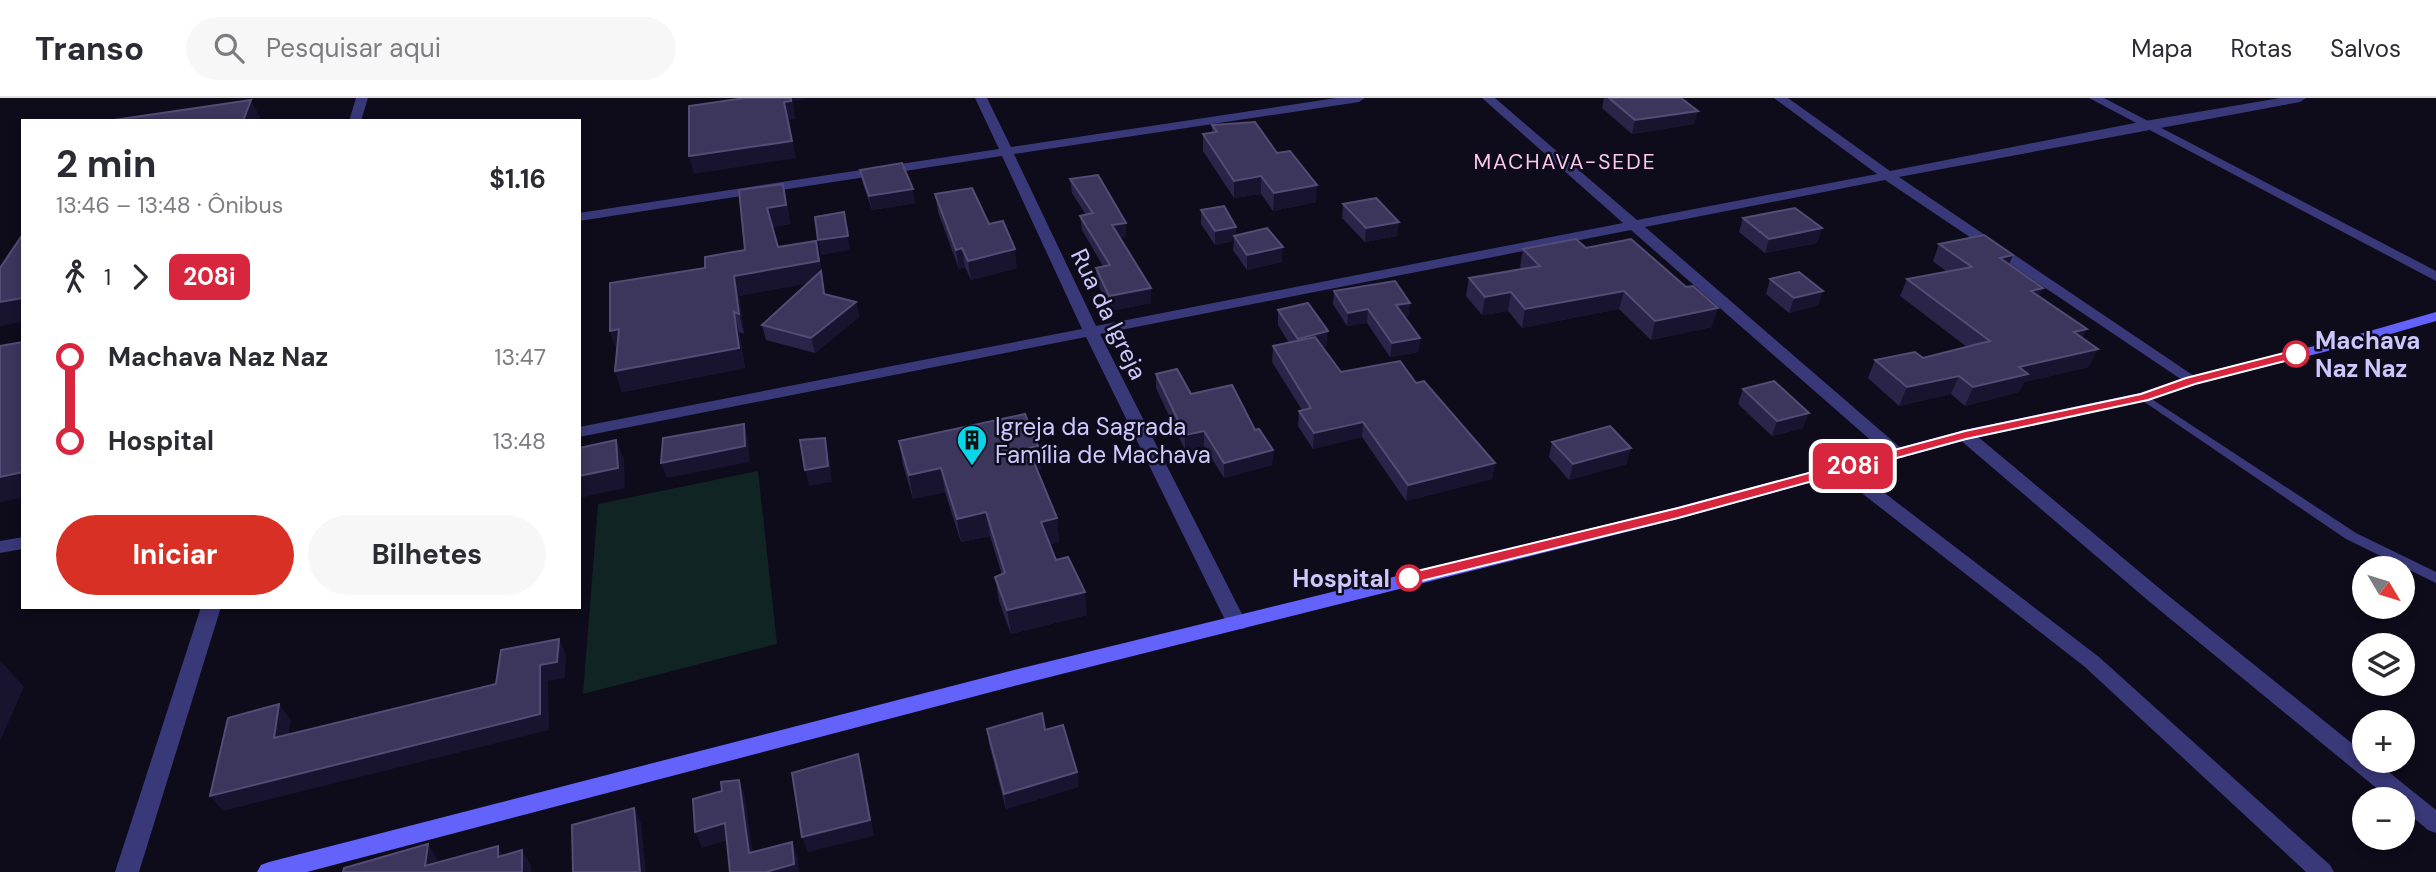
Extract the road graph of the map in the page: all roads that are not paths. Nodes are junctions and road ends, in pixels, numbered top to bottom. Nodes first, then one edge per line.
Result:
1 (362, 98) edge
2 (981, 98) edge
3 (1359, 98) edge
4 (1488, 98) edge
5 (1780, 98) edge
6 (2095, 98) edge
7 (2300, 98) edge
8 (356, 119) edge
9 (2145, 125) junction
10 (1006, 152) junction
11 (1889, 177) junction
12 (581, 217) edge
13 (1631, 226) junction
14 (2436, 277) edge
15 (2436, 316) edge
16 (1091, 331) junction
17 (2191, 381) junction
18 (2144, 397) junction
19 (581, 432) edge
20 (1965, 435) junction
21 (1897, 454) junction
22 (1842, 470) junction
23 (21, 543) edge
24 (0, 547) edge
25 (2436, 578) edge
26 (210, 609) edge
27 (1237, 624) junction
28 (2436, 823) edge
29 (127, 872) edge
30 (269, 872) edge
31 (2322, 872) edge

1 - 8 street
2 - 10 street, Rua da Igreja
3 - 10 street
4 - 13 street
5 - 11 street
6 - 9 street
7 - 9 street
9 - 11 street
9 - 14 street
10 - 12 street
10 - 16 street, Rua da Igreja
11 - 13 street
11 - 17 street
13 - 16 street
13 - 21 street
15 - 17 main road
16 - 19 street
16 - 27 street, Rua da Igreja
17 - 18 main road
18 - 20 main road
18 - 25 lane
20 - 21 main road
20 - 28 street
21 - 22 main road
22 - 27 main road
22 - 31 street
23 - 24 street
26 - 29 street
27 - 30 main road

